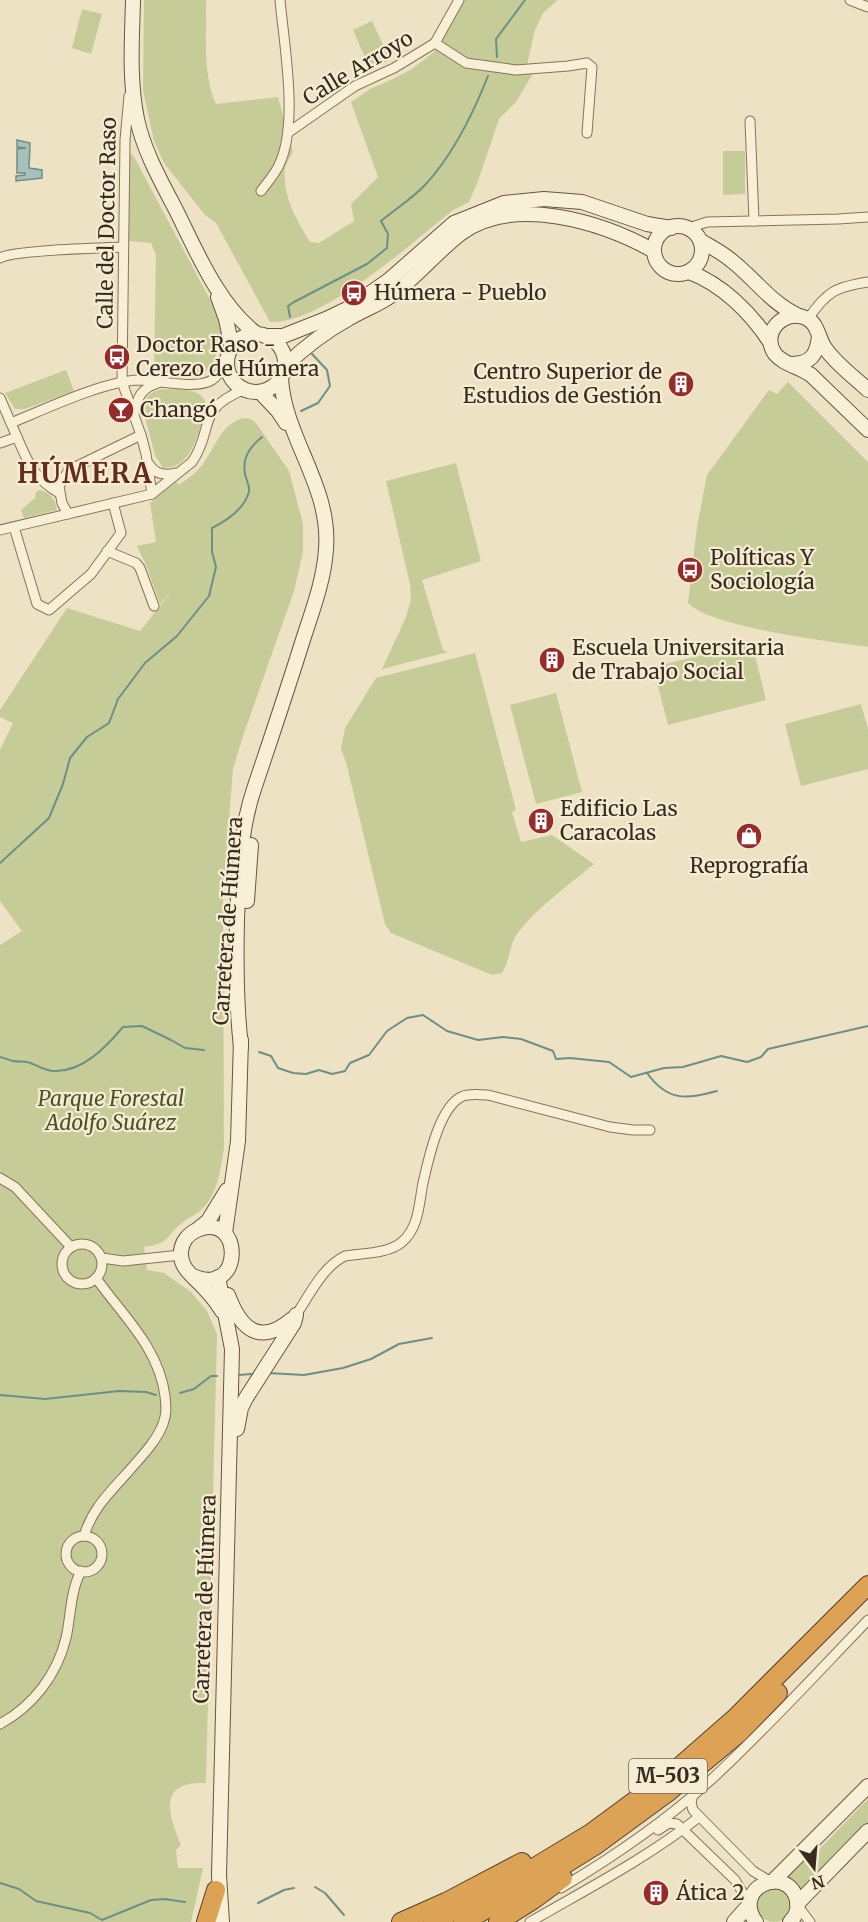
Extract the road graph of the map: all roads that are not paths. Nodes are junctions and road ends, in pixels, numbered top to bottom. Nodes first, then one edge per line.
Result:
1 (133, 0) edge
2 (280, 0) edge
3 (459, 0) edge
4 (850, 0) edge
5 (868, 7) edge
6 (435, 43) junction
7 (131, 65) junction
8 (750, 121) dead end
9 (289, 132) junction
10 (587, 133) dead end
11 (261, 191) dead end
12 (868, 217) edge
13 (754, 221) junction
14 (670, 228) junction
15 (690, 230) junction
16 (701, 241) junction
17 (123, 247) junction
18 (654, 251) junction
19 (0, 258) edge
20 (689, 272) junction
21 (210, 275) junction
22 (868, 282) edge
23 (802, 317) junction
24 (328, 325) junction
25 (261, 335) junction
26 (819, 336) junction
27 (770, 342) junction
28 (232, 348) junction
29 (227, 362) junction
30 (790, 364) junction
31 (286, 365) junction
32 (281, 379) junction
33 (122, 382) junction
34 (163, 382) junction
35 (243, 390) junction
36 (868, 390) edge
37 (260, 392) junction
38 (0, 398) edge
39 (134, 414) junction
40 (11, 423) junction
41 (868, 430) edge
42 (141, 435) junction
43 (17, 437) junction
44 (299, 442) junction
45 (0, 443) edge
46 (148, 462) junction
47 (180, 472) junction
48 (60, 481) junction
49 (43, 482) junction
50 (59, 493) junction
51 (152, 494) junction
52 (113, 503) junction
53 (68, 514) junction
54 (14, 527) junction
55 (0, 530) edge
56 (107, 551) junction
57 (154, 606) dead end
58 (650, 1130) dead end
59 (0, 1178) edge
60 (232, 1180) junction
61 (196, 1230) junction
62 (225, 1233) junction
63 (71, 1247) junction
64 (181, 1255) junction
65 (102, 1258) junction
66 (192, 1276) junction
67 (220, 1276) junction
68 (96, 1278) junction
69 (296, 1315) junction
70 (229, 1324) junction
71 (229, 1472) junction
72 (84, 1536) junction
73 (81, 1571) junction
74 (868, 1585) edge
75 (868, 1601) edge
76 (868, 1620) edge
77 (0, 1724) edge
78 (739, 1733) junction
79 (671, 1774) junction
80 (868, 1786) edge
81 (693, 1794) junction
82 (699, 1817) junction
83 (683, 1830) junction
84 (868, 1832) edge
85 (578, 1878) junction
86 (771, 1882) junction
87 (217, 1883) junction
88 (749, 1904) junction
89 (797, 1905) junction
90 (499, 1921) edge
91 (206, 1922) edge
92 (216, 1922) edge
93 (222, 1922) edge
94 (401, 1922) edge
95 (433, 1922) edge
96 (463, 1922) edge
97 (530, 1922) edge
98 (734, 1922) edge
99 (756, 1922) edge
100 (790, 1922) edge
101 (810, 1922) edge

1 - 7 main road
2 - 9 street
3 - 6 street, Calle Arroyo
4 - 5 street
6 - 9 street, Calle Arroyo
6 - 10 street
7 - 17 street, Calle del Doctor Raso
7 - 21 main road
8 - 13 street
9 - 11 street
12 - 13 street
13 - 15 street
14 - 15 main road
14 - 18 main road
14 - 24 main road
15 - 16 main road
16 - 20 main road
16 - 23 main road
17 - 19 street
17 - 33 street, Calle del Doctor Raso
18 - 20 main road
18 - 24 main road
20 - 27 main road
21 - 25 main road
21 - 28 main road
22 - 23 street
23 - 26 main road
23 - 27 main road
24 - 25 main road
24 - 31 main road
25 - 28 main road
25 - 31 main road
26 - 30 main road
26 - 36 main road
27 - 30 main road
28 - 29 main road
29 - 34 street
29 - 35 main road
30 - 41 main road
31 - 32 main road
32 - 37 main road
32 - 44 main road, Carretera de Húmera
33 - 34 street
33 - 39 street
33 - 40 street
34 - 39 street
35 - 37 main road
35 - 47 street
37 - 44 main road, Carretera de Húmera
38 - 40 street
39 - 42 street
40 - 43 street
42 - 46 street
42 - 48 street
43 - 45 street
43 - 49 street
44 - 60 main road, Carretera de Húmera
46 - 47 street
46 - 51 street
47 - 51 street
48 - 49 street
48 - 50 street
49 - 50 street
50 - 53 street
51 - 52 street
52 - 53 street
52 - 56 street
53 - 54 street
54 - 55 street
54 - 56 street
56 - 57 street
58 - 69 street
59 - 63 street
60 - 61 main road, Carretera de Húmera
60 - 62 main road, Carretera de Húmera
61 - 62 main road
61 - 64 main road
62 - 67 main road
63 - 65 street
63 - 68 street
64 - 65 street
64 - 66 main road
65 - 68 street
66 - 67 main road
66 - 70 main road, Carretera de Húmera
67 - 69 main road
67 - 70 main road, Carretera de Húmera
68 - 72 street
69 - 71 main road
70 - 71 main road, Carretera de Húmera
71 - 87 main road, Carretera de Húmera
72 - 73 street
72 - 73 street
73 - 77 street
74 - 79 highway, M-503
75 - 78 highway, M-503
76 - 81 street
78 - 90 highway, M-503
78 - 96 highway, M-503
79 - 94 highway, M-503
79 - 95 highway, M-503
80 - 86 main road
81 - 82 street
81 - 85 street
82 - 83 street
82 - 86 street
83 - 85 street
83 - 88 street
83 - 97 street
84 - 89 main road
85 - 90 street
86 - 88 main road
86 - 89 main road
87 - 91 highway
87 - 92 main road, Carretera de Húmera
87 - 93 main road, Carretera de Húmera
88 - 98 main road
88 - 99 main road
89 - 100 main road
89 - 101 street

